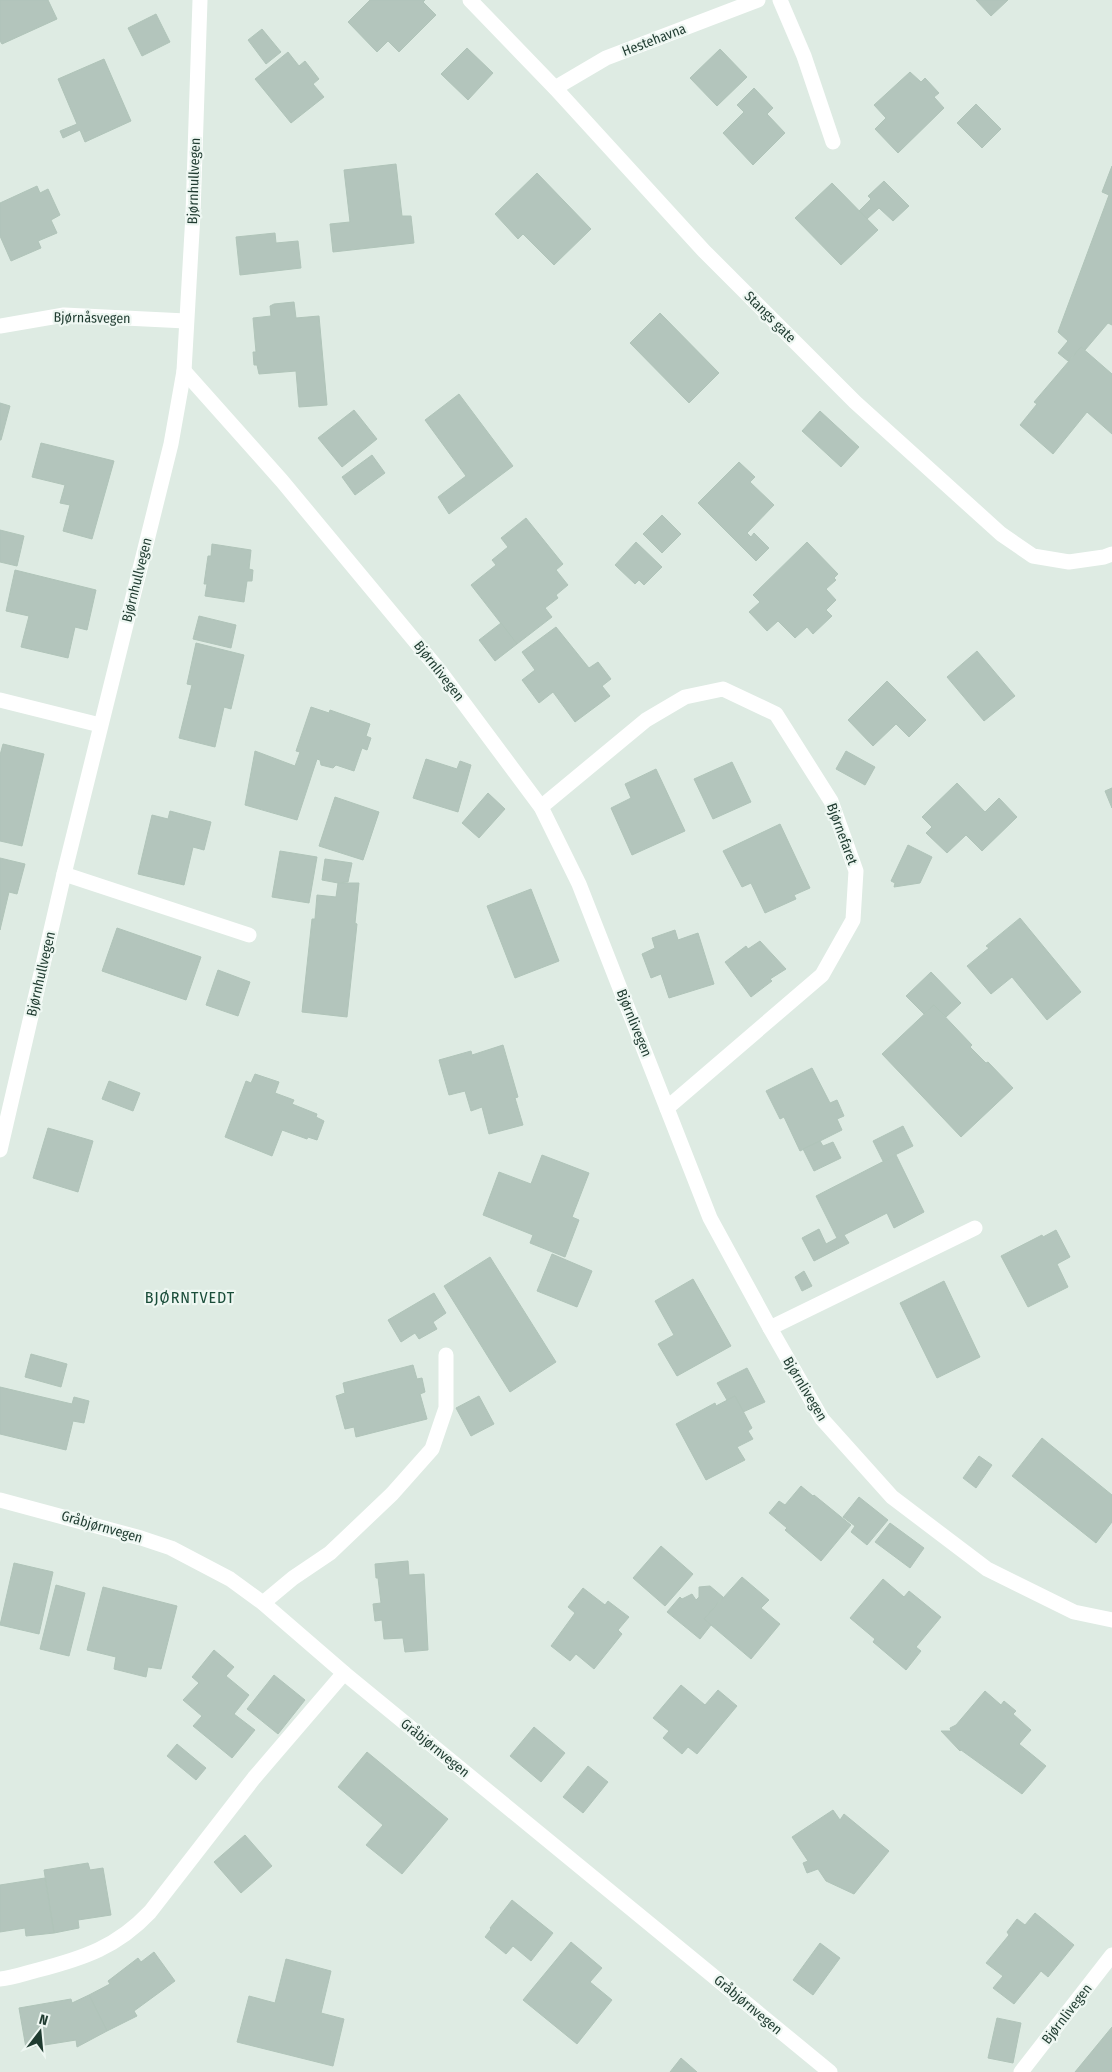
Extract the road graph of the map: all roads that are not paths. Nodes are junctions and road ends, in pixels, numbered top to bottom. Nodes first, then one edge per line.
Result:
1 (200, 0) edge
2 (470, 0) edge
3 (758, 0) edge
4 (780, 0) edge
5 (555, 88) junction
6 (833, 142) dead end
7 (186, 321) junction
8 (0, 326) edge
9 (184, 370) junction
10 (1112, 554) edge
11 (0, 700) edge
12 (100, 725) junction
13 (541, 807) junction
14 (64, 874) junction
15 (249, 935) dead end
16 (668, 1108) junction
17 (0, 1150) edge
18 (975, 1228) dead end
19 (770, 1328) junction
20 (446, 1354) dead end
21 (0, 1500) edge
22 (263, 1603) junction
23 (1112, 1620) edge
24 (344, 1673) junction
25 (1112, 1955) edge
26 (0, 1979) edge
27 (830, 2072) edge
28 (1021, 2072) edge

1 - 7 street, Bjørnhullvegen
2 - 5 street, Stangs gate
3 - 5 street, Hestehavna
4 - 6 street
5 - 10 street, Stangs gate
7 - 8 street, Bjørnåsvegen
7 - 9 street, Bjørnhullvegen
9 - 12 street, Bjørnhullvegen
9 - 13 street, Bjørnlivegen
11 - 12 street
12 - 14 street, Bjørnhullvegen
13 - 16 street, Bjørnlivegen
13 - 16 street, Bjørnefaret
14 - 15 street
14 - 17 street, Bjørnhullvegen
16 - 19 street, Bjørnlivegen
18 - 19 street
19 - 23 street, Bjørnlivegen
20 - 22 street
21 - 22 street, Gråbjørnvegen
22 - 24 street, Gråbjørnvegen
24 - 26 street
24 - 27 street, Gråbjørnvegen
25 - 28 street, Bjørnlivegen

